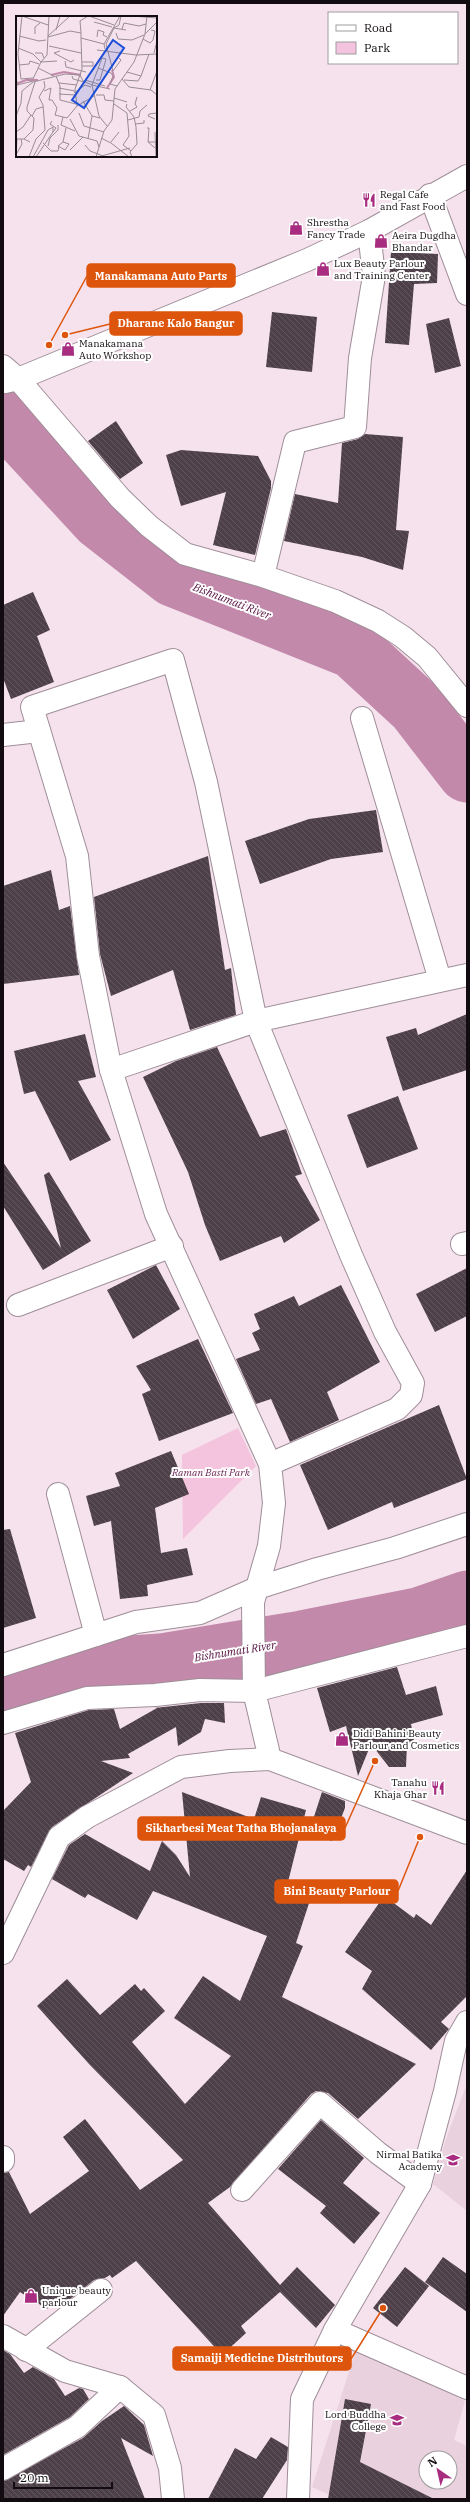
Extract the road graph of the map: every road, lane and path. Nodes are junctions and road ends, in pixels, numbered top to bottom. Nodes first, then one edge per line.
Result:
1 (467, 176) edge
2 (430, 195) junction
3 (369, 231) junction
4 (467, 294) edge
5 (8, 376) edge
6 (263, 576) junction
7 (467, 706) edge
8 (362, 718) dead end
9 (39, 731) junction
10 (3, 735) edge
11 (467, 975) edge
12 (440, 980) junction
13 (256, 1021) junction
14 (111, 1070) junction
15 (172, 1246) junction
16 (18, 1305) dead end
17 (270, 1464) junction
18 (58, 1494) dead end
19 (467, 1524) edge
20 (255, 1595) junction
21 (96, 1635) junction
22 (467, 1636) edge
23 (3, 1665) edge
24 (255, 1682) junction
25 (3, 1722) edge
26 (270, 1759) junction
27 (467, 1833) edge
28 (3, 1953) edge
29 (467, 2022) edge
30 (3, 2157) edge
31 (3, 2162) edge
32 (420, 2184) junction
33 (242, 2190) dead end
34 (101, 2290) dead end
35 (335, 2330) junction
36 (3, 2336) edge
37 (26, 2350) junction
38 (120, 2387) junction
39 (467, 2388) edge
40 (3, 2469) edge
41 (173, 2499) edge
42 (298, 2499) edge

1 - 2 street
2 - 3 street
2 - 4 street
3 - 5 street
3 - 6 street
5 - 6 street
6 - 7 street
8 - 12 street
9 - 10 street
9 - 13 street
9 - 14 street
11 - 12 street
12 - 13 street
13 - 14 street
13 - 17 street
14 - 15 street
15 - 16 street
15 - 17 street
17 - 20 street
18 - 21 street
19 - 20 street
20 - 21 street
20 - 24 street
21 - 23 street
22 - 24 street
24 - 25 street
24 - 26 street
26 - 27 street
26 - 28 street
29 - 32 street
30 - 31 street
32 - 33 street
32 - 35 street
34 - 37 street
35 - 39 street
35 - 42 street
36 - 37 street
37 - 38 street
38 - 40 street
38 - 41 street

